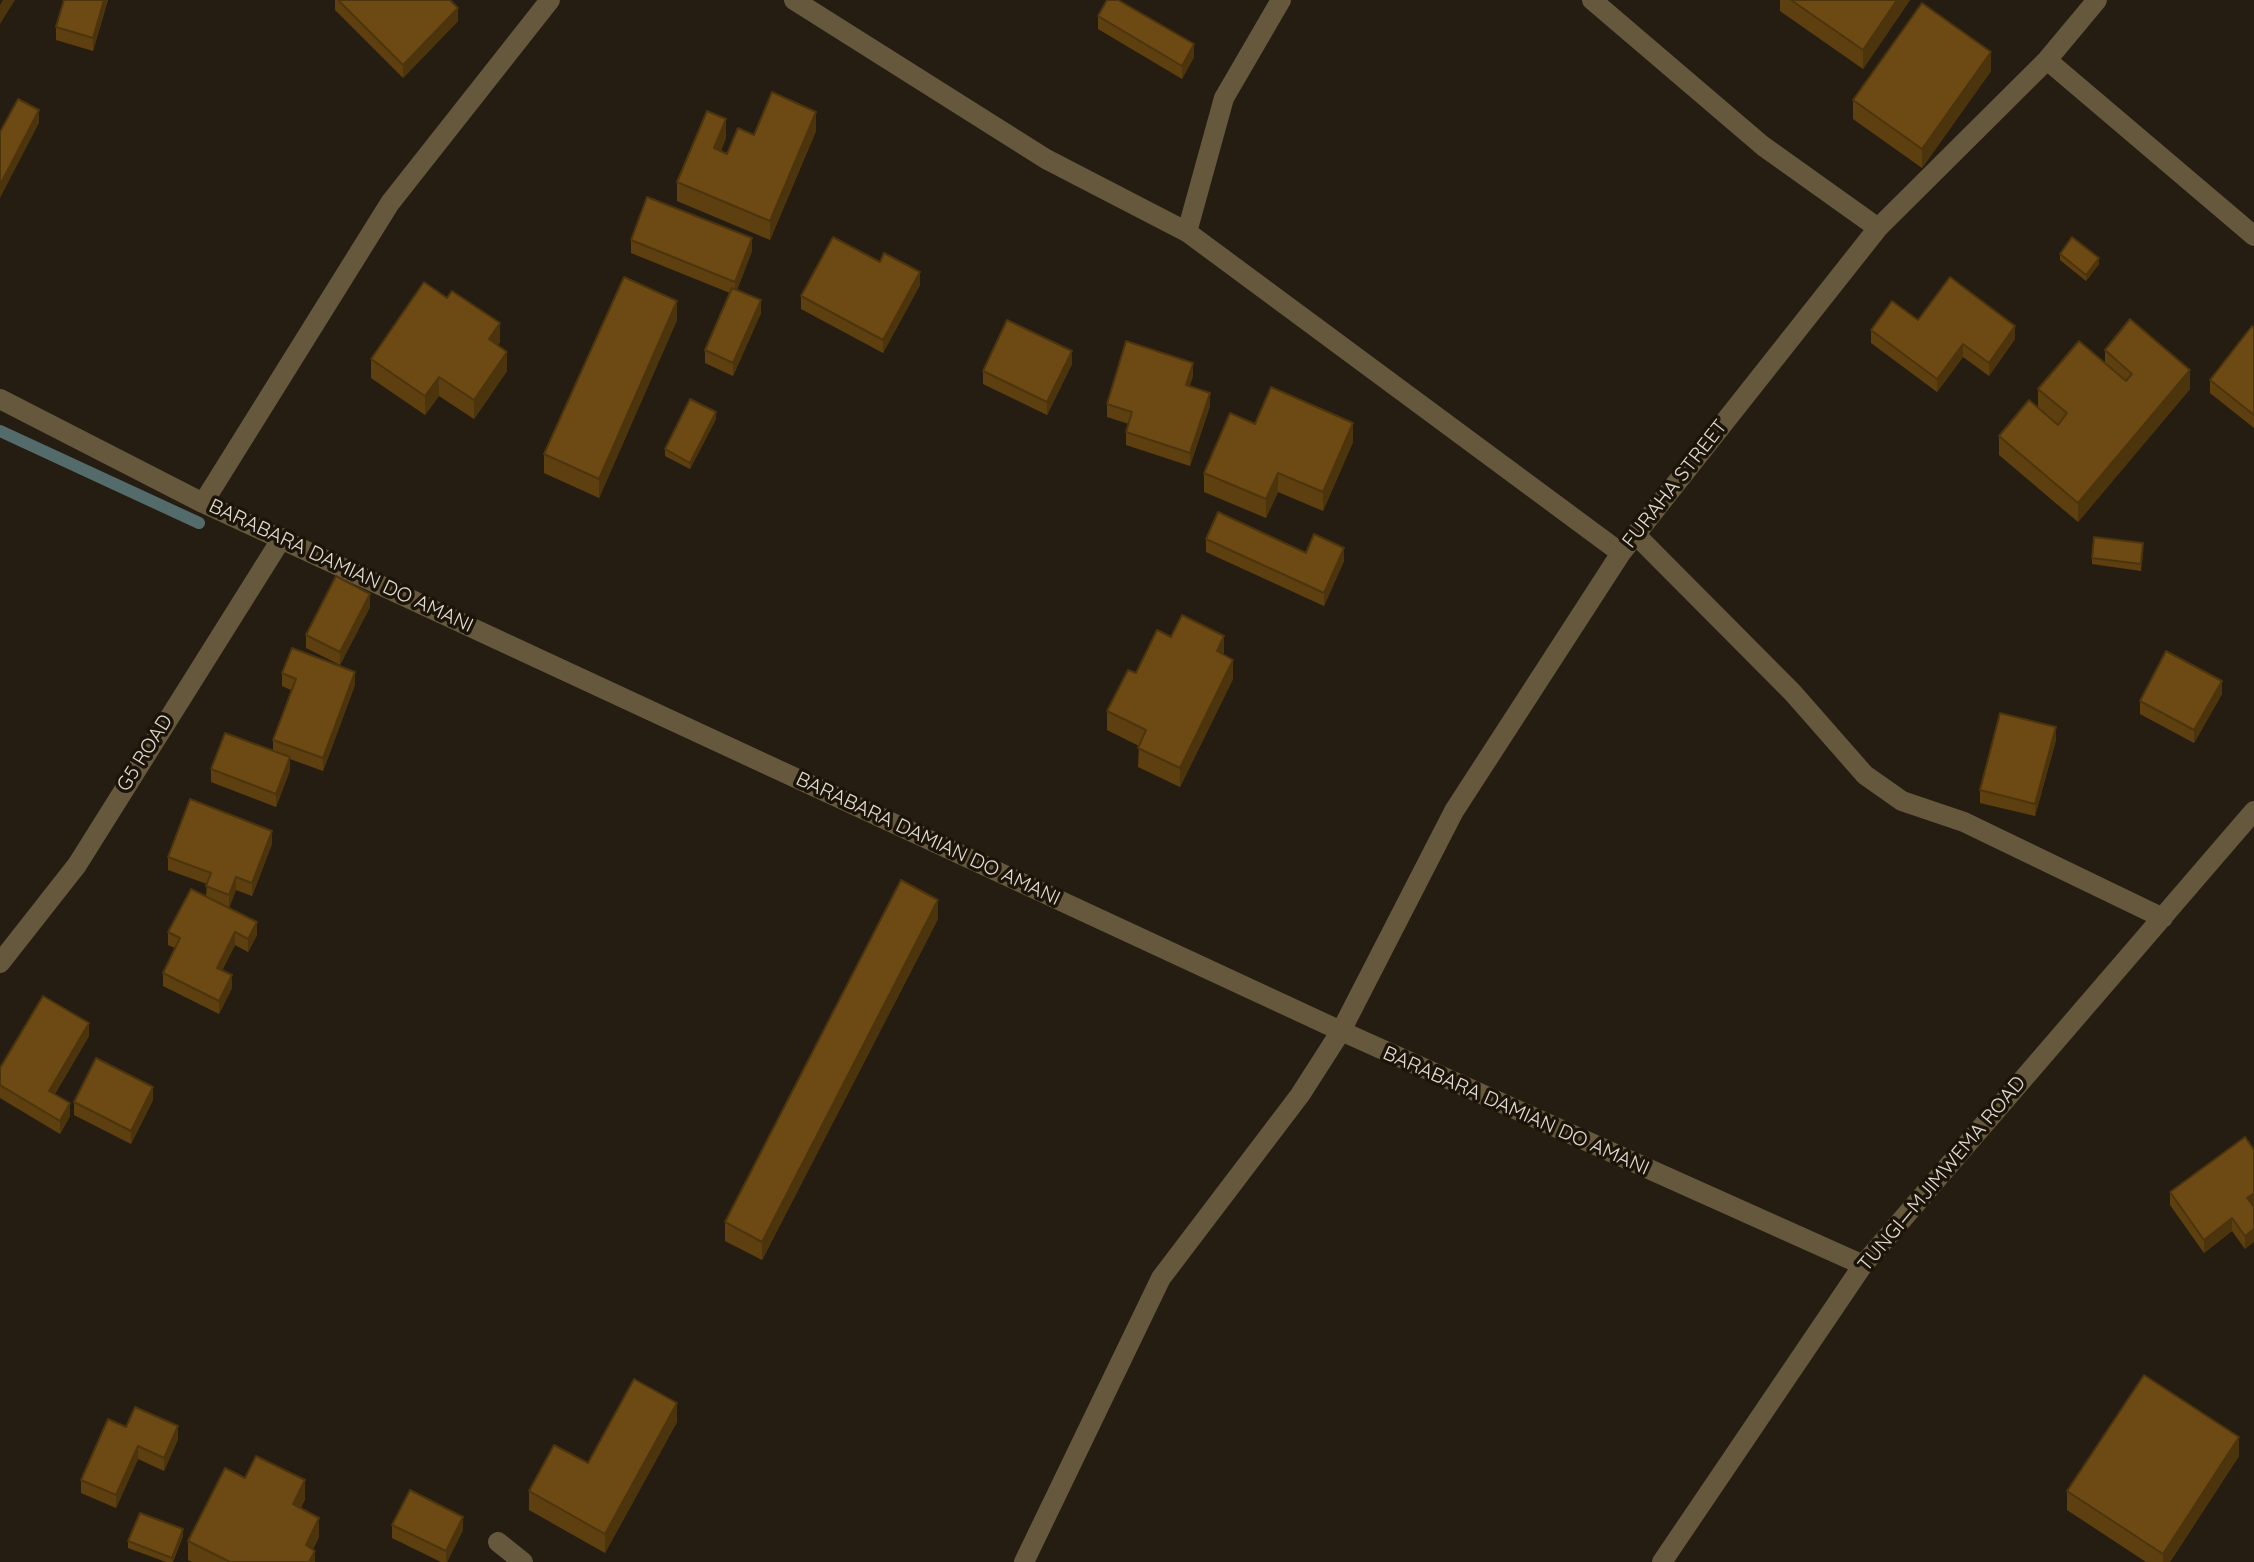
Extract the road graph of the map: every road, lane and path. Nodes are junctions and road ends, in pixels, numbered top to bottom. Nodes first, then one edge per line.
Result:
1 (550, 0) edge
2 (794, 0) edge
3 (1281, 0) edge
4 (1592, 0) edge
5 (2097, 0) edge
6 (2047, 60) junction
7 (1878, 228) junction
8 (1187, 232) junction
9 (2254, 236) edge
10 (0, 399) edge
11 (203, 503) junction
12 (1635, 534) junction
13 (282, 538) junction
14 (1621, 553) junction
15 (2254, 811) edge
16 (2163, 918) junction
17 (0, 963) edge
18 (1341, 1031) junction
19 (1863, 1265) junction
20 (498, 1542) dead end
21 (523, 1562) edge
22 (1024, 1562) edge
23 (1662, 1562) edge

1 - 11 street
2 - 8 street
3 - 8 street
4 - 7 street
5 - 6 street, FURAHA STREET
6 - 7 street, FURAHA STREET
6 - 9 street
7 - 12 street, FURAHA STREET
8 - 14 street
10 - 11 street, BARABARA DAMIAN DO AMANI
11 - 13 street, BARABARA DAMIAN DO AMANI
12 - 14 street, FURAHA STREET
12 - 16 street
13 - 17 street, G5 ROAD
13 - 18 street, BARABARA DAMIAN DO AMANI
14 - 18 street, FURAHA STREET
15 - 16 street, TUNGI—MJIMWEMA ROAD
16 - 19 street, TUNGI—MJIMWEMA ROAD
18 - 19 street, BARABARA DAMIAN DO AMANI
18 - 22 street, FURAHA STREET
19 - 23 street, TUNGI—MJIMWEMA ROAD
20 - 21 street

